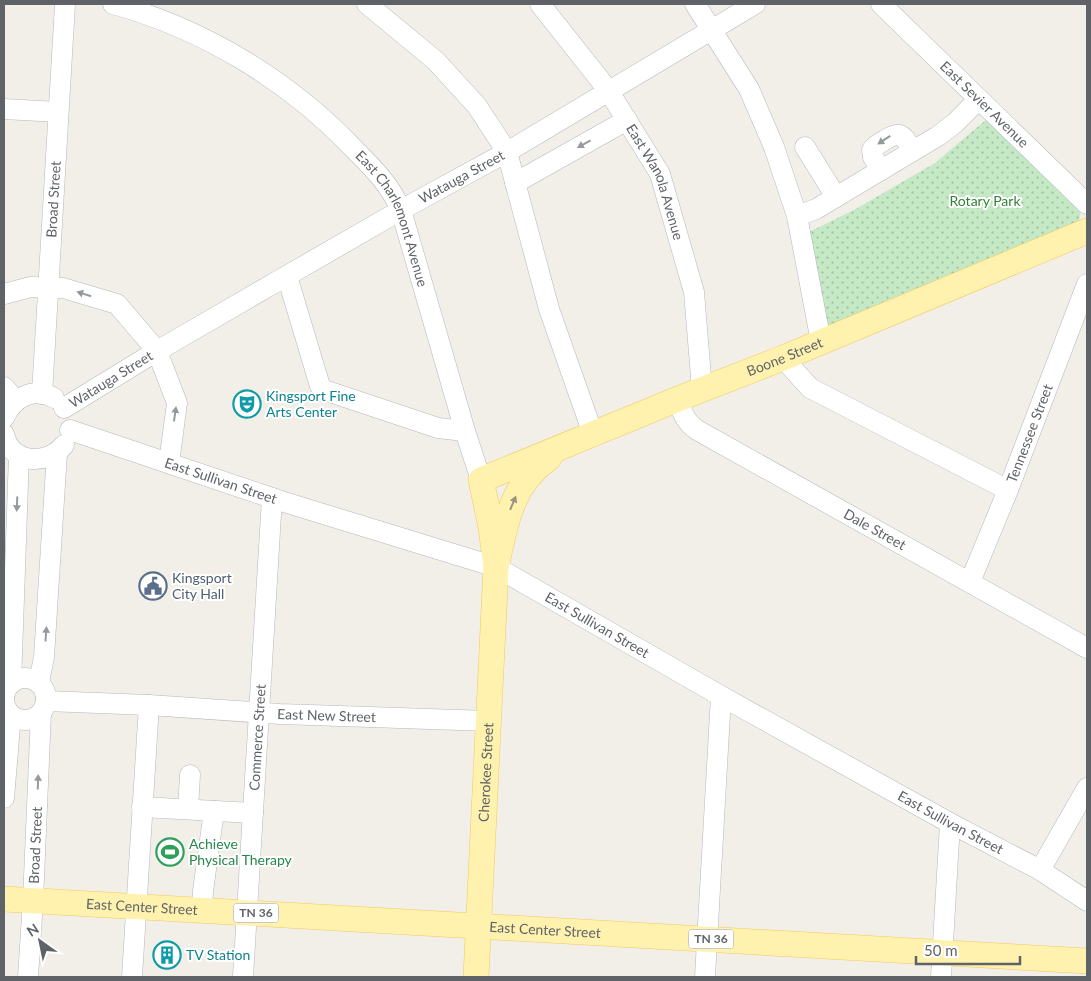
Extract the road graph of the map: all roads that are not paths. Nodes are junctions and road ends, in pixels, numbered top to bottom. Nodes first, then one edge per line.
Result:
1 (65, 4) edge
2 (113, 4) edge
3 (367, 4) edge
4 (540, 4) edge
5 (696, 4) edge
6 (755, 4) edge
7 (881, 4) edge
8 (712, 29) junction
9 (608, 90) junction
10 (979, 99) junction
11 (4, 109) edge
12 (58, 112) junction
13 (627, 120) junction
14 (805, 147) dead end
15 (507, 152) junction
16 (515, 183) junction
17 (836, 197) junction
18 (1087, 204) edge
19 (401, 210) junction
20 (797, 216) junction
21 (1087, 231) edge
22 (287, 276) junction
23 (1087, 284) edge
24 (48, 286) junction
25 (4, 294) edge
26 (821, 342) junction
27 (156, 352) junction
28 (783, 358) junction
29 (702, 389) junction
30 (10, 394) edge
31 (42, 394) junction
32 (678, 399) junction
33 (64, 408) junction
34 (4, 418) edge
35 (70, 430) junction
36 (465, 431) junction
37 (4, 434) edge
38 (586, 437) junction
39 (57, 453) junction
40 (19, 456) junction
41 (169, 463) junction
42 (480, 480) junction
43 (1008, 490) junction
44 (272, 498) junction
45 (496, 567) junction
46 (970, 582) junction
47 (1087, 648) edge
48 (721, 696) junction
49 (8, 699) edge
50 (42, 699) junction
51 (149, 705) junction
52 (259, 712) junction
53 (489, 721) junction
54 (190, 775) dead end
55 (1087, 788) edge
56 (4, 798) edge
57 (142, 807) junction
58 (188, 809) junction
59 (214, 810) junction
60 (253, 812) junction
61 (950, 823) junction
62 (1040, 870) junction
63 (4, 899) edge
64 (34, 900) junction
65 (1087, 901) edge
66 (136, 906) junction
67 (202, 910) junction
68 (247, 913) junction
69 (478, 926) junction
70 (707, 939) junction
71 (942, 953) junction
72 (1087, 961) edge
73 (28, 977) edge
74 (132, 977) edge
75 (243, 977) edge
76 (476, 977) edge
77 (705, 977) edge
78 (941, 977) edge

1 - 12 street, Broad Street
2 - 19 street, East Charlemont Avenue
3 - 15 street
4 - 9 street, East Wanola Avenue
5 - 8 street
6 - 8 street, Watauga Street
7 - 10 street, East Sevier Avenue
8 - 9 street, Watauga Street
8 - 20 street
9 - 13 street, East Wanola Avenue
9 - 15 street, Watauga Street
10 - 17 street
10 - 18 street, East Sevier Avenue
11 - 12 street
12 - 24 street, Broad Street
13 -> 16 street
13 - 29 street, East Wanola Avenue
14 - 17 street
15 - 16 street
15 - 19 street, Watauga Street
16 - 38 street
17 - 20 street
19 - 22 street, Watauga Street
19 - 36 street, East Charlemont Avenue
20 - 26 street
21 - 26 main road, Boone Street
22 - 27 street, Watauga Street
22 - 36 street
23 - 43 street, Tennessee Street
24 - 25 street
27 -> 24 street
24 - 31 street, Broad Street
26 - 28 main road, Boone Street
27 - 33 street, Watauga Street
41 -> 27 street
28 - 29 main road, Boone Street
28 - 43 street
29 - 32 main road, Boone Street
30 - 31 street
30 - 34 street
31 - 33 street
32 - 38 main road, Boone Street
32 - 46 street, Dale Street
33 - 35 street
35 - 39 street
35 - 41 street, East Sullivan Street
36 - 42 street, East Charlemont Avenue
37 - 40 street
38 - 42 main road, Boone Street
45 -> 38 main road
39 - 40 street
50 -> 39 street, Broad Street
40 -> 49 street
41 - 44 street, East Sullivan Street
42 - 45 main road, East Charlemont Avenue
43 - 46 street, Tennessee Street
44 - 45 street, East Sullivan Street
44 - 52 street, Commerce Street
45 - 48 street, East Sullivan Street
45 - 53 main road, Cherokee Street
46 - 47 street, Dale Street
48 - 61 street, East Sullivan Street
48 - 70 street
49 - 50 street
49 - 50 street
49 - 56 street
50 - 51 street, East New Street
64 -> 50 street, Broad Street
51 - 52 street, East New Street
51 - 57 street
52 - 53 street, East New Street
52 - 60 street, Commerce Street
53 - 69 main road, Cherokee Street
54 - 58 street
55 - 62 street
57 - 58 street
57 - 66 street
58 - 59 street
59 - 60 street
59 - 67 street
60 - 68 street, Commerce Street
61 - 62 street, East Sullivan Street
61 - 71 street
62 - 65 street, East Sullivan Street
63 - 64 main road, East Center Street / TN 36
64 - 66 main road, East Center Street / TN 36
64 - 73 street, Broad Street
66 - 67 main road, East Center Street / TN 36
66 - 74 street
67 - 68 main road, East Center Street / TN 36
68 - 69 main road, East Center Street / TN 36
68 - 75 street, Commerce Street
69 - 70 main road, East Center Street / TN 36
69 - 76 main road, Cherokee Street
70 - 71 main road, East Center Street / TN 36
70 - 77 street
71 - 72 main road, East Center Street / TN 36
71 - 78 street

